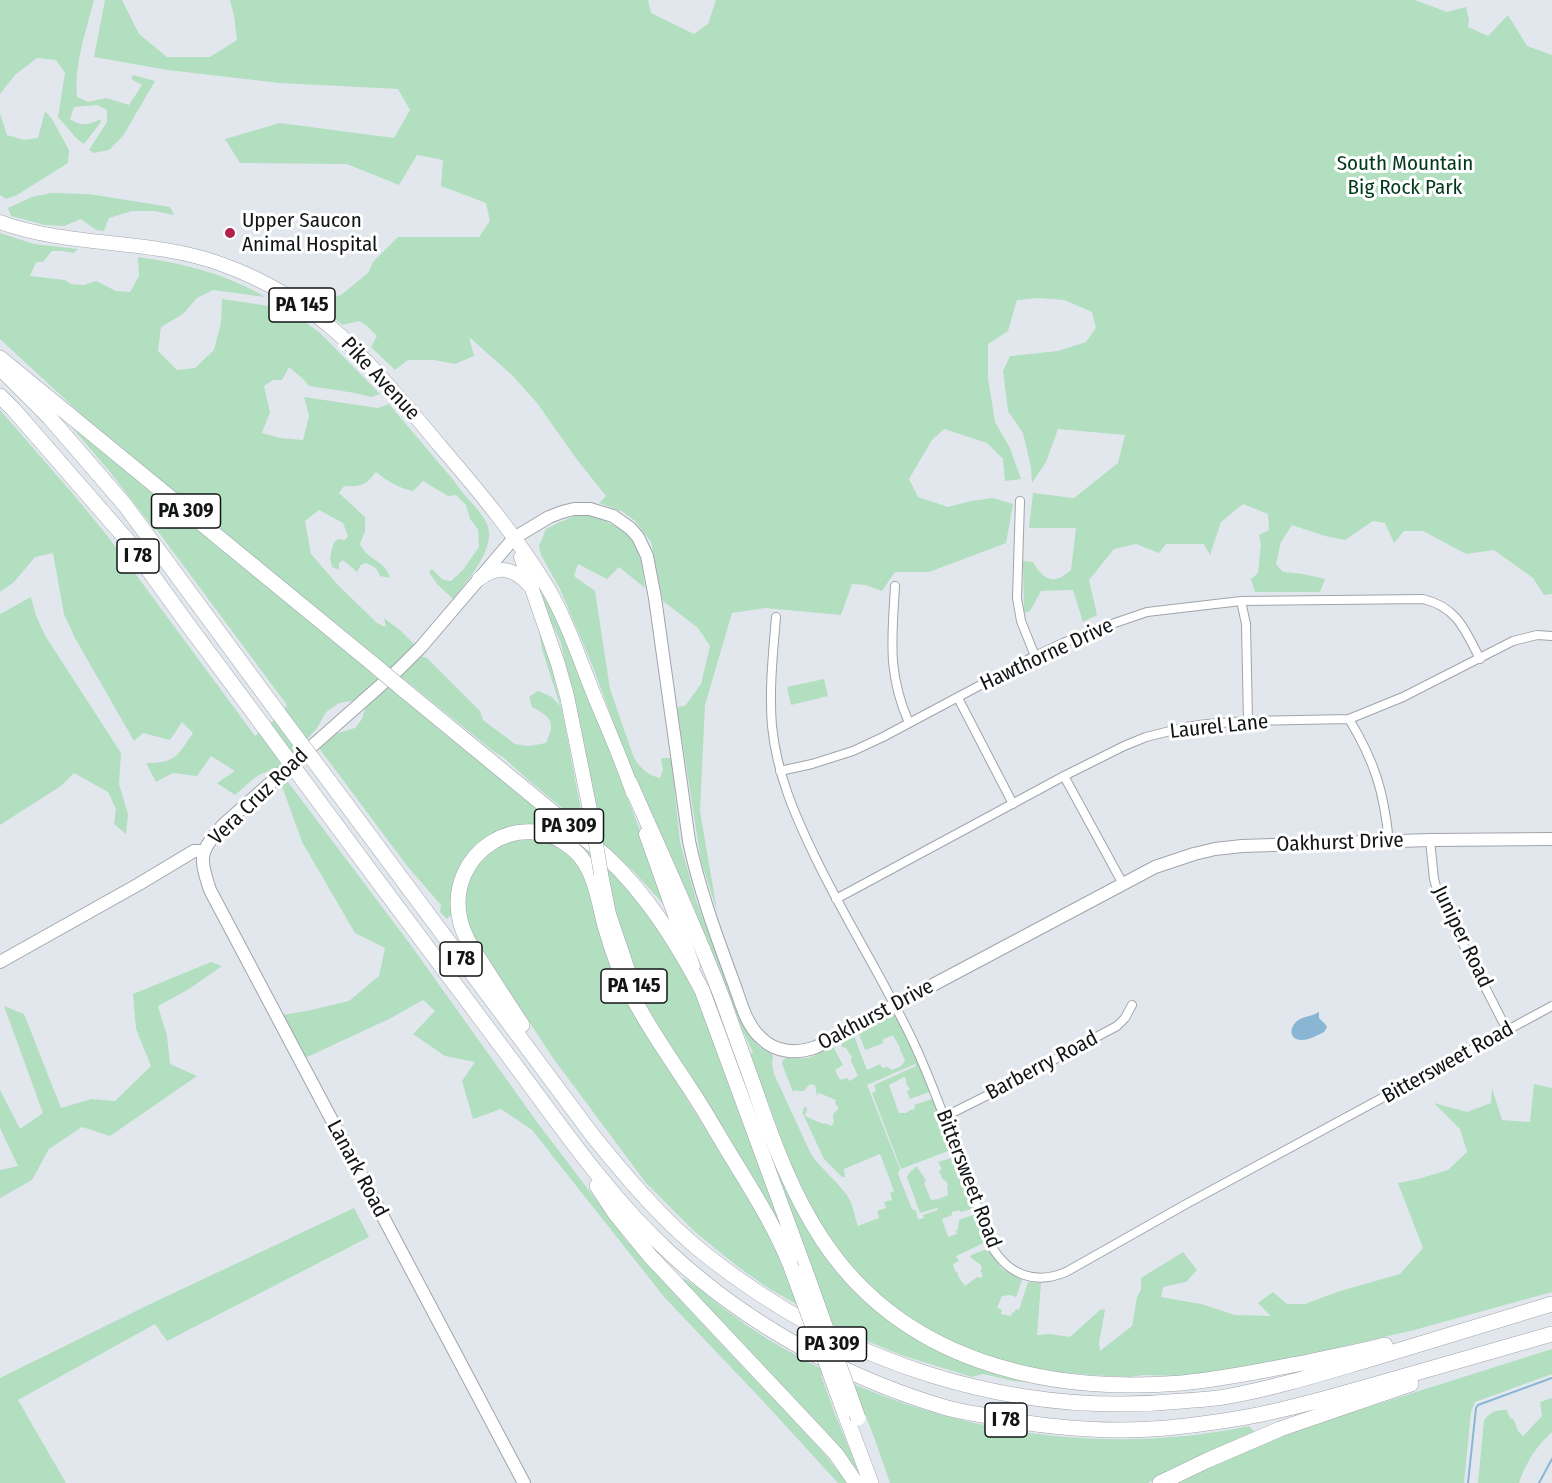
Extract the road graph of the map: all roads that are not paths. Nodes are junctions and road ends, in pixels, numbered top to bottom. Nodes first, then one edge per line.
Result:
1 (0, 222) edge
2 (0, 358) edge
3 (0, 368) edge
4 (0, 396) edge
5 (1020, 501) dead end
6 (514, 538) junction
7 (479, 579) junction
8 (895, 586) dead end
9 (533, 590) junction
10 (1240, 601) junction
11 (776, 617) dead end
12 (1552, 636) edge
13 (1035, 656) junction
14 (1480, 659) junction
15 (958, 698) junction
16 (1349, 718) junction
17 (1248, 721) junction
18 (909, 723) junction
19 (780, 771) junction
20 (1064, 776) junction
21 (630, 783) junction
22 (1013, 804) junction
23 (1552, 839) edge
24 (1430, 840) junction
25 (1389, 842) junction
26 (204, 851) junction
27 (1123, 884) junction
28 (836, 900) junction
29 (0, 962) edge
30 (702, 990) junction
31 (895, 1005) junction
32 (1132, 1005) dead end
33 (1552, 1006) edge
34 (1507, 1030) junction
35 (690, 1089) junction
36 (944, 1117) junction
37 (554, 1118) junction
38 (593, 1136) junction
39 (1552, 1304) edge
40 (1552, 1334) edge
41 (1503, 1348) junction
42 (851, 1415) junction
43 (524, 1483) edge
44 (856, 1483) edge
45 (871, 1483) edge
46 (881, 1483) edge
47 (1160, 1483) edge

1 - 6 main road, Pike Avenue / PA 145
2 - 30 highway, PA 309, bridge
3 - 38 highway, I 78, bridge
4 - 37 highway, I 78, bridge
5 - 13 street
6 - 7 street
6 - 9 main road, Pike Avenue / PA 145
6 - 21 main road, Pike Avenue / PA 145
6 - 31 street, Oakhurst Drive
7 - 9 main road
7 - 26 street, Vera Cruz Road
8 - 18 street
9 - 35 main road, Pike Avenue / PA 145, bridge
10 - 13 street, Hawthorne Drive
10 - 14 street, Hawthorne Drive
10 - 17 street
11 - 19 street, Bittersweet Road
12 - 14 street, Laurel Lane
13 - 15 street, Hawthorne Drive
14 - 16 street, Laurel Lane
15 - 18 street, Hawthorne Drive
15 - 22 street
16 - 17 street, Laurel Lane
16 - 25 street
17 - 20 street, Laurel Lane
18 - 19 street, Hawthorne Drive
19 - 28 street, Bittersweet Road
20 - 22 street, Laurel Lane
20 - 27 street
21 - 30 main road, PA 145
21 - 39 highway
22 - 28 street, Laurel Lane
23 - 24 street, Oakhurst Drive
24 - 25 street, Oakhurst Drive
24 - 34 street, Juniper Road
25 - 27 street, Oakhurst Drive
26 - 29 street, Vera Cruz Road
26 - 43 street, Lanark Road
27 - 31 street, Oakhurst Drive
28 - 31 street, Bittersweet Road
30 - 42 highway, PA 309, bridge
31 - 36 street, Bittersweet Road
32 - 36 street, Barberry Road
33 - 34 street, Bittersweet Road
34 - 36 street, Bittersweet Road
35 - 38 highway
35 - 42 highway, PA 145, bridge
37 - 41 highway, I 78
37 - 44 highway
38 - 39 highway, I 78
40 - 41 highway, I 78
41 - 47 highway
42 - 45 highway, PA 145
42 - 46 highway, PA 309

